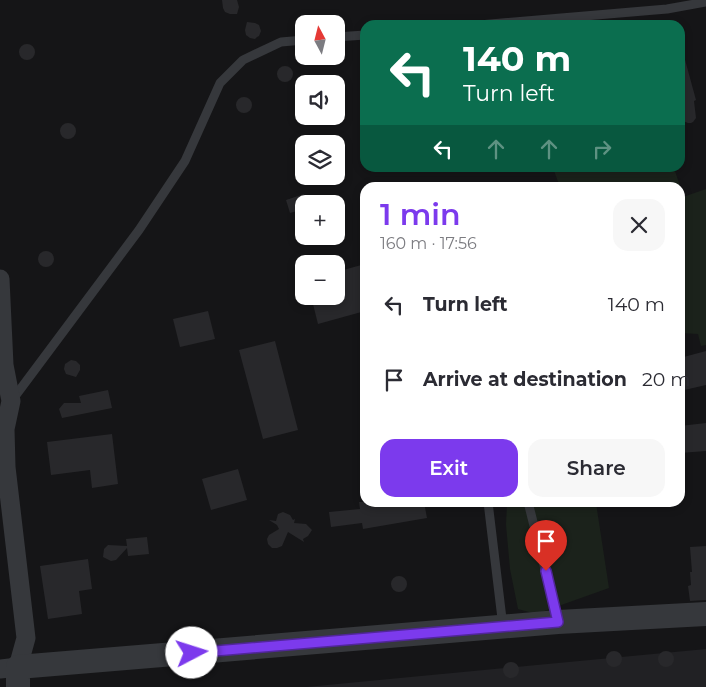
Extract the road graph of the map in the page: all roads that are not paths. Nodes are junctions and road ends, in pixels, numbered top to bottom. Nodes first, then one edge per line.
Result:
1 (706, 2) edge
2 (666, 4) edge
3 (524, 20) edge
4 (360, 36) edge
5 (345, 37) edge
6 (295, 41) edge
7 (0, 278) edge
8 (2, 365) edge
9 (11, 401) junction
10 (489, 507) edge
11 (529, 507) edge
12 (706, 614) edge
13 (558, 622) junction
14 (503, 627) junction
15 (12, 674) edge

1 - 2 lane
2 - 3 lane
4 - 5 lane
6 - 9 lane
7 - 8 street
8 - 9 street
9 - 15 street
10 - 14 lane
11 - 13 lane
12 - 13 street
13 - 14 street
14 - 15 street

